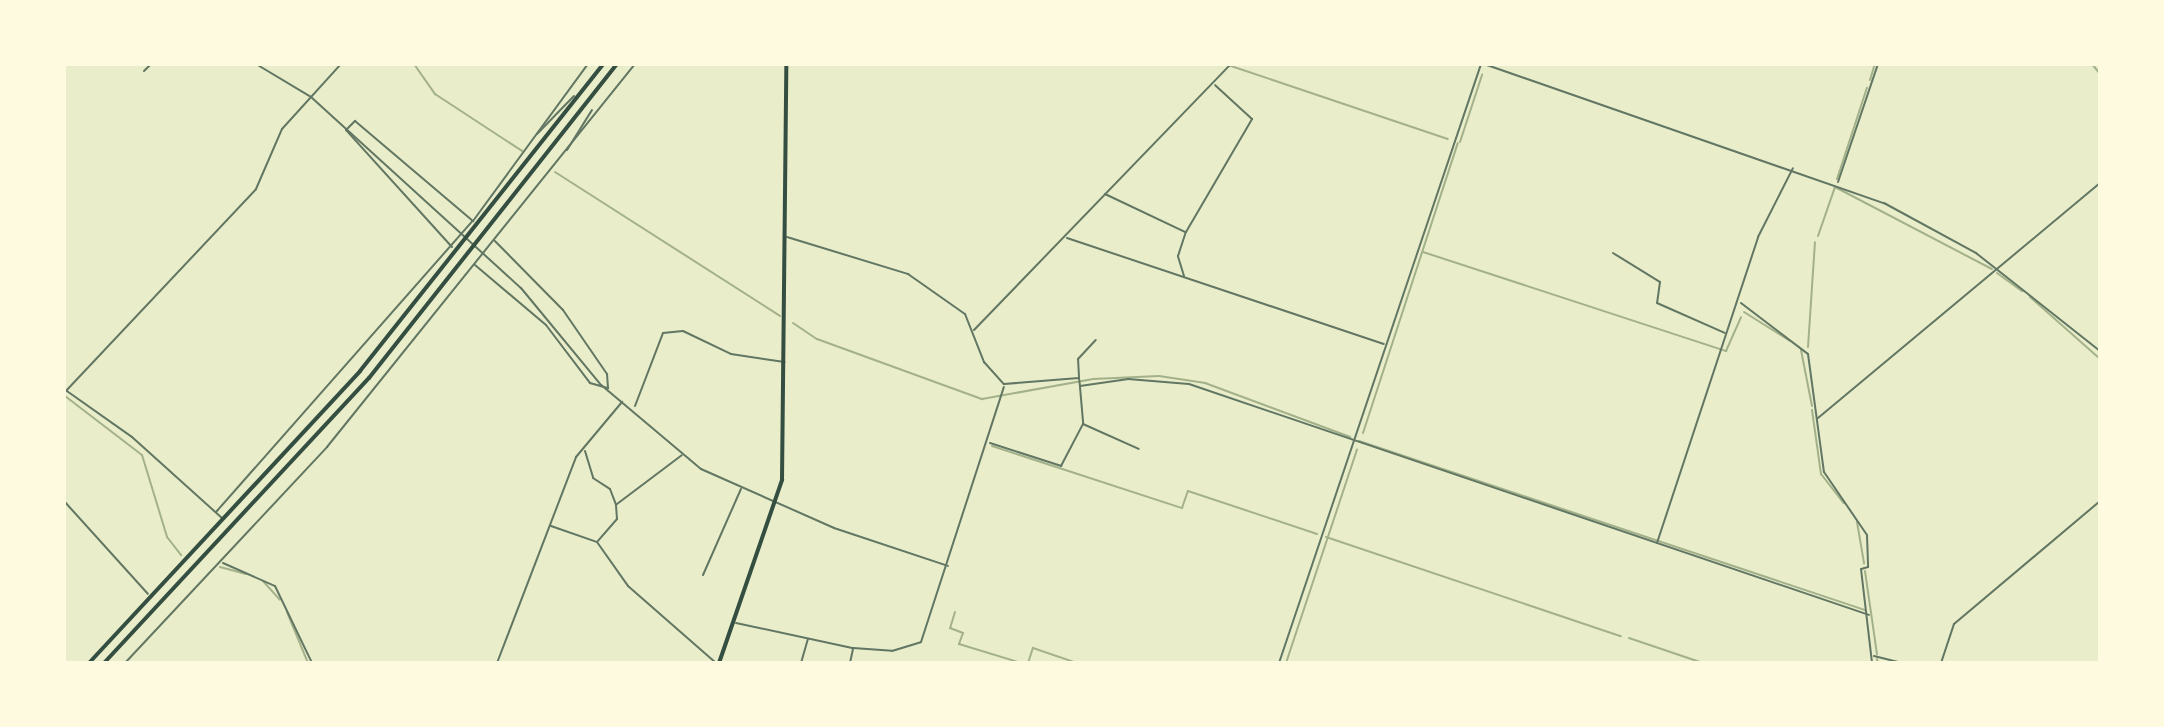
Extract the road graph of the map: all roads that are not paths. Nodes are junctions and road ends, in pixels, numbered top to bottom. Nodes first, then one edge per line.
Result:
1 (151, 64) edge
2 (256, 64) edge
3 (341, 64) edge
4 (588, 64) edge
5 (603, 64) edge
6 (617, 64) edge
7 (634, 64) edge
8 (786, 64) edge
9 (1482, 64) edge
10 (1878, 64) edge
11 (1231, 66) edge
12 (144, 71) dead end
13 (1214, 84) junction
14 (574, 96) dead end
15 (311, 97) junction
16 (592, 110) dead end
17 (346, 130) junction
18 (536, 134) junction
19 (565, 154) junction
20 (1793, 168) junction
21 (1838, 183) junction
22 (2100, 183) edge
23 (1105, 194) junction
24 (473, 221) junction
25 (1186, 232) junction
26 (787, 237) junction
27 (1066, 238) junction
28 (494, 241) junction
29 (452, 247) junction
30 (1613, 253) dead end
31 (475, 265) junction
32 (1999, 269) junction
33 (1184, 277) junction
34 (1741, 303) junction
35 (973, 330) junction
36 (1725, 334) junction
37 (1096, 340) dead end
38 (1386, 344) junction
39 (2100, 351) edge
40 (785, 362) junction
41 (342, 373) junction
42 (348, 377) dead end
43 (1080, 382) junction
44 (1004, 384) junction
45 (608, 388) junction
46 (65, 391) edge
47 (365, 392) dead end
48 (370, 396) junction
49 (623, 401) junction
50 (634, 408) junction
51 (1816, 420) junction
52 (1083, 424) junction
53 (1353, 442) junction
54 (989, 443) junction
55 (584, 449) junction
56 (1139, 449) dead end
57 (684, 453) junction
58 (741, 488) junction
59 (778, 500) junction
60 (64, 501) edge
61 (2100, 501) edge
62 (616, 505) junction
63 (216, 512) junction
64 (222, 518) dead end
65 (550, 526) junction
66 (240, 533) dead end
67 (244, 537) junction
68 (597, 542) junction
69 (1657, 542) junction
70 (221, 563) junction
71 (948, 566) junction
72 (703, 575) dead end
73 (148, 594) dead end
74 (166, 610) dead end
75 (172, 615) junction
76 (1869, 615) junction
77 (735, 623) junction
78 (808, 638) junction
79 (853, 648) junction
80 (1872, 656) junction
81 (89, 663) edge
82 (104, 663) edge
83 (125, 663) edge
84 (312, 663) edge
85 (497, 663) edge
86 (718, 663) edge
87 (801, 663) edge
88 (850, 663) edge
89 (1279, 663) edge
90 (1872, 663) edge
91 (1903, 663) edge
92 (1941, 663) edge

1 - 12 street
2 - 15 street
3 - 15 street
4 - 18 street
5 - 81 main road
6 - 82 main road
7 - 19 street
8 - 26 main road
9 - 20 street
9 - 38 street
10 - 21 street
11 - 13 street
13 - 23 street
13 - 25 street
14 - 18 street
15 - 17 street
15 - 46 street
16 - 19 street
17 - 24 street
17 - 29 street
17 - 45 street
18 - 24 street
19 - 28 street
20 - 21 street
20 - 34 street
21 - 32 street
22 - 32 street
23 - 25 street
23 - 27 street
24 - 29 street
25 - 33 street
26 - 35 street
26 - 40 main road
27 - 33 street
27 - 35 street
28 - 31 street
28 - 45 street
29 - 41 street
30 - 36 street
31 - 45 street
31 - 48 street
32 - 39 street
32 - 51 street
33 - 38 street
34 - 36 street
34 - 51 street
35 - 44 street
36 - 69 street
37 - 43 street
38 - 53 street
40 - 50 street
40 - 59 main road
41 - 42 street
41 - 63 street
43 - 44 street
43 - 52 street
43 - 53 street
44 - 54 street
45 - 49 street
46 - 63 street
47 - 48 street
48 - 67 street
49 - 50 street
49 - 55 street
50 - 57 street
51 - 76 street
52 - 54 street
52 - 56 street
53 - 69 street
53 - 89 street
54 - 71 street
55 - 62 street
55 - 65 street
57 - 58 street
57 - 62 street
58 - 59 street
58 - 72 street
59 - 71 street
59 - 77 main road
60 - 73 street
61 - 92 street
62 - 68 street
63 - 64 street
65 - 68 street
65 - 85 street
66 - 67 street
67 - 70 street
68 - 86 street
69 - 76 street
70 - 75 street
70 - 84 street
71 - 79 street
74 - 75 street
75 - 83 street
76 - 80 street
77 - 78 street
77 - 86 main road
78 - 79 street
78 - 87 street
79 - 88 street
80 - 90 street
80 - 91 street

